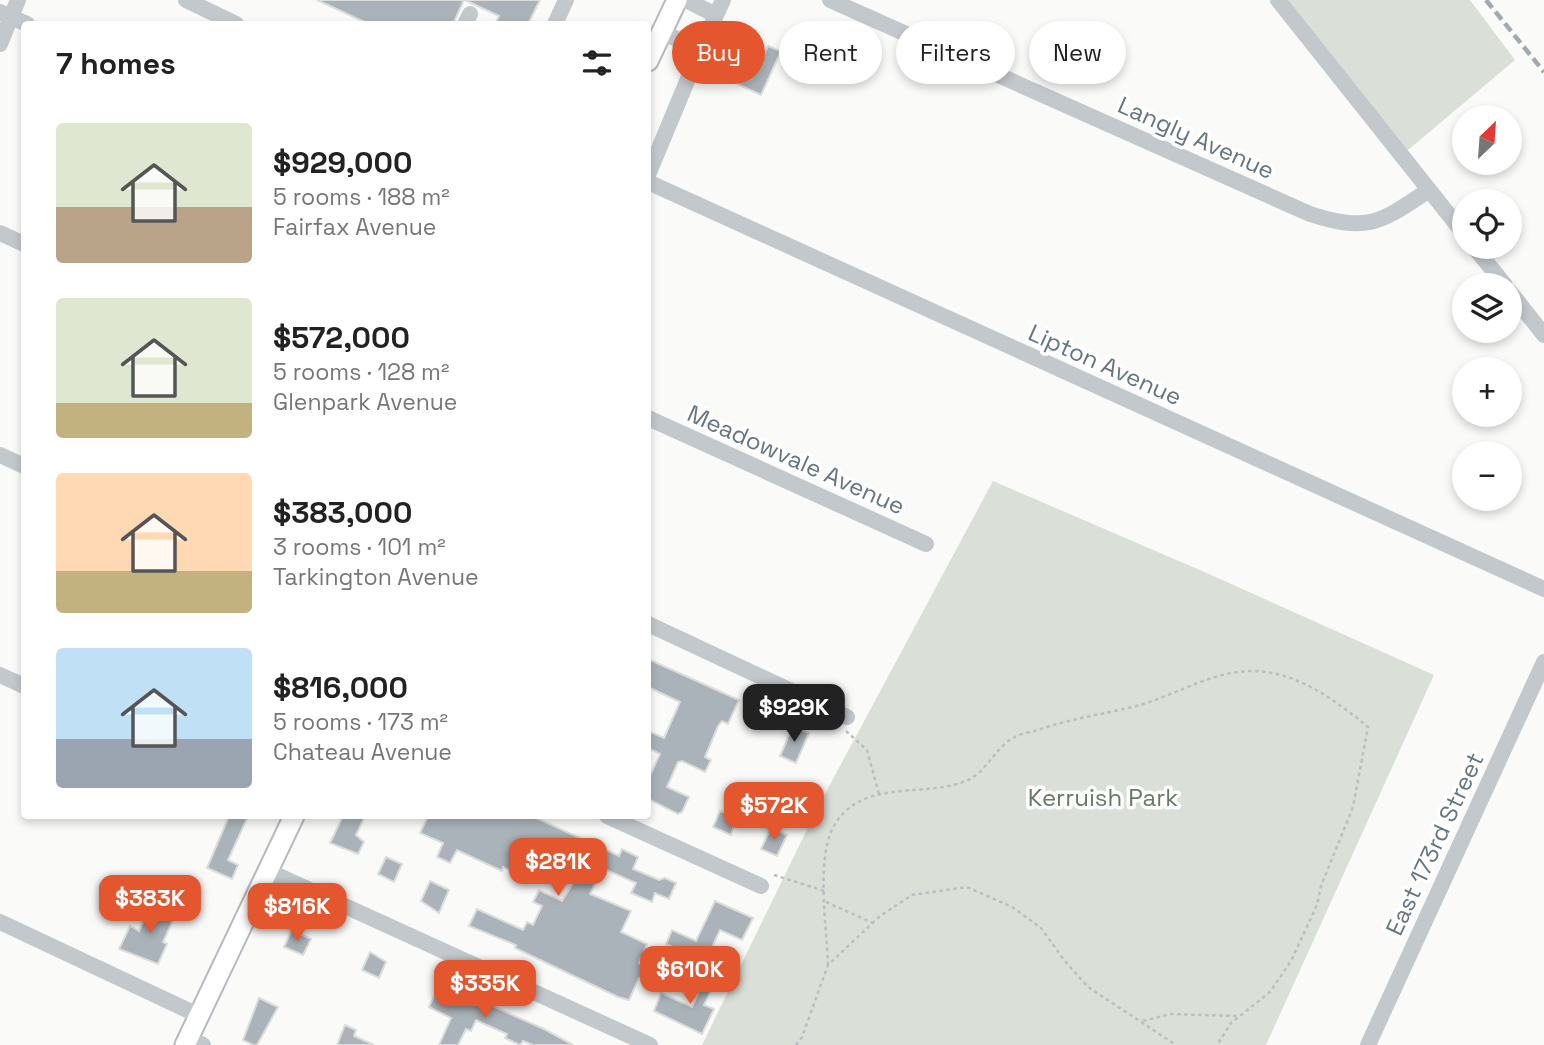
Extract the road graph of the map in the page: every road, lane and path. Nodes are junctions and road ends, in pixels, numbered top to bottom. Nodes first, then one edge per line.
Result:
1 (18, 0) edge
2 (186, 0) edge
3 (566, 0) edge
4 (677, 0) edge
5 (686, 0) edge
6 (830, 0) edge
7 (1278, 0) edge
8 (720, 8) edge
9 (13, 18) edge
10 (230, 21) edge
11 (556, 21) edge
12 (662, 32) junction
13 (672, 37) edge
14 (0, 44) edge
15 (651, 55) edge
16 (686, 84) edge
17 (651, 168) edge
18 (651, 183) edge
19 (1429, 190) junction
20 (1452, 219) edge
21 (0, 233) edge
22 (21, 243) edge
23 (1484, 259) edge
24 (1495, 273) edge
25 (1522, 307) edge
26 (1544, 335) edge
27 (651, 419) edge
28 (0, 455) edge
29 (21, 465) edge
30 (926, 544) dead end
31 (1544, 589) edge
32 (651, 626) edge
33 (1544, 662) edge
34 (0, 675) edge
35 (21, 685) edge
36 (844, 722) joint
37 (879, 794) junction
38 (293, 819) edge
39 (614, 819) edge
40 (268, 871) junction
41 (774, 875) dead end
42 (761, 886) dead end
43 (825, 891) junction
44 (826, 902) junction
45 (0, 922) edge
46 (873, 923) junction
47 (828, 965) junction
48 (200, 1016) junction
49 (1239, 1017) junction
50 (1143, 1021) junction
51 (192, 1043) edge
52 (650, 1045) edge
53 (796, 1045) edge
54 (1176, 1045) edge
55 (1217, 1045) edge
56 (1368, 1045) edge

1 - 9 street
2 - 10 street
3 - 11 street
4 - 12 main road
5 - 8 street
6 - 19 street, Langly Avenue
7 - 19 street
9 - 14 street
12 - 13 street
12 - 15 main road
16 - 17 street
18 - 31 street, Lipton Avenue
19 - 20 street
21 - 22 street
23 - 24 street
25 - 26 street
27 - 30 street, Meadowvale Avenue
28 - 29 street
32 - 36 street
33 - 56 street, East 173rd Street
34 - 35 street
36 - 37 path
37 - 43 path
37 - 49 path
38 - 40 main road
39 - 42 street
40 - 48 main road
40 - 52 street
41 - 43 path
43 - 44 path
44 - 46 path
44 - 47 path
45 - 48 street
46 - 47 path
46 - 50 path
47 - 53 path
48 - 51 main road
49 - 50 path
49 - 55 path
50 - 54 path

